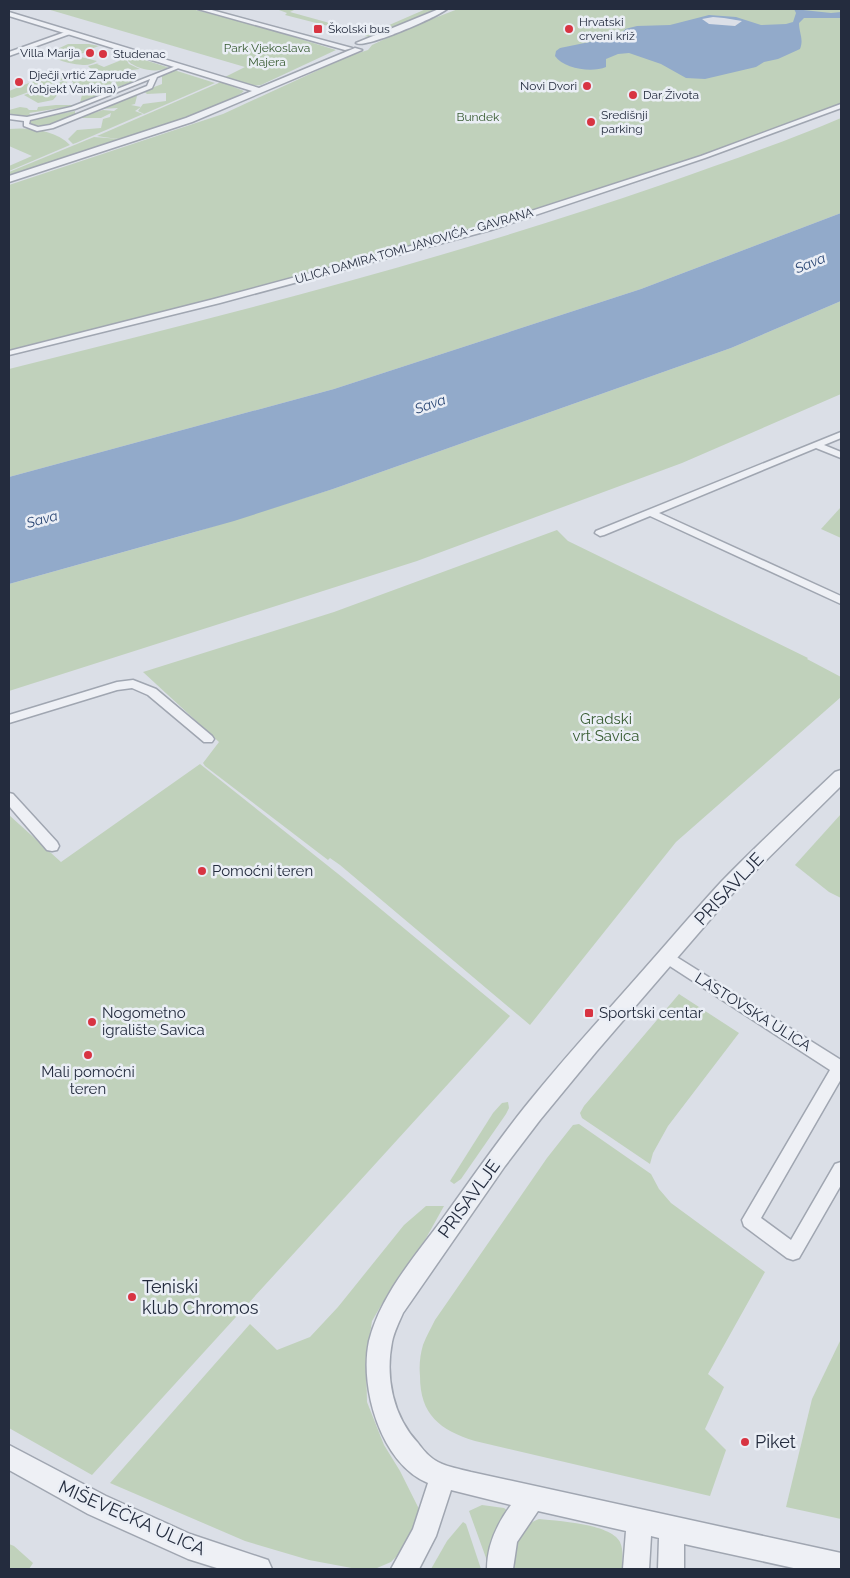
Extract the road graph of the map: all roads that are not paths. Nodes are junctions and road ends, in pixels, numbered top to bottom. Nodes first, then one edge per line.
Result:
1 (201, 9) edge
2 (226, 9) edge
3 (444, 9) edge
4 (9, 14) edge
5 (268, 26) junction
6 (392, 32) junction
7 (68, 33) junction
8 (378, 37) junction
9 (341, 40) junction
10 (360, 45) junction
11 (348, 48) junction
12 (9, 54) edge
13 (340, 54) junction
14 (320, 64) junction
15 (178, 66) junction
16 (154, 76) junction
17 (259, 91) junction
18 (841, 106) edge
19 (9, 117) edge
20 (27, 119) junction
21 (9, 179) edge
22 (9, 353) edge
23 (841, 435) edge
24 (818, 446) junction
25 (841, 455) edge
26 (652, 513) junction
27 (600, 532) dead end
28 (841, 600) edge
29 (9, 719) edge
30 (208, 739) dead end
31 (841, 776) edge
32 (9, 798) edge
33 (52, 846) dead end
34 (667, 956) junction
35 (841, 1068) edge
36 (841, 1170) edge
37 (9, 1457) edge
38 (442, 1476) junction
39 (533, 1498) junction
40 (639, 1521) junction
41 (672, 1528) junction
42 (841, 1566) edge
43 (259, 1569) edge
44 (404, 1569) edge
45 (500, 1569) edge
46 (636, 1569) edge
47 (670, 1569) edge

1 - 5 street
2 - 9 street
3 - 6 street
4 - 7 street
5 - 11 street
5 - 13 street
6 - 8 street
6 - 10 street
7 - 12 street
7 - 15 street
8 - 9 street
8 - 10 street
9 - 10 street
10 - 11 street
10 - 14 street
11 - 13 street
13 - 14 street
14 - 17 street
15 - 16 street
15 - 17 street
16 - 20 street
16 - 20 street
17 - 21 street
18 - 22 street, ULICA DAMIRA TOMLJANOVIĆA - GAVRANA
19 - 20 street
23 - 24 street
24 - 25 street
24 - 26 street
26 - 27 street
26 - 28 street
29 - 30 street
31 - 34 street, PRISAVLJE
32 - 33 street
34 - 35 street, LASTOVSKA ULICA
34 - 38 street, PRISAVLJE
35 - 36 street, LASTOVSKA ULICA
37 - 43 street, MIŠEVEČKA ULICA
38 - 39 street, PRISAVLJE
38 - 44 street
39 - 40 street, PRISAVLJE
39 - 45 street
40 - 41 street, PRISAVLJE
40 - 46 street
41 - 42 street
41 - 47 street

